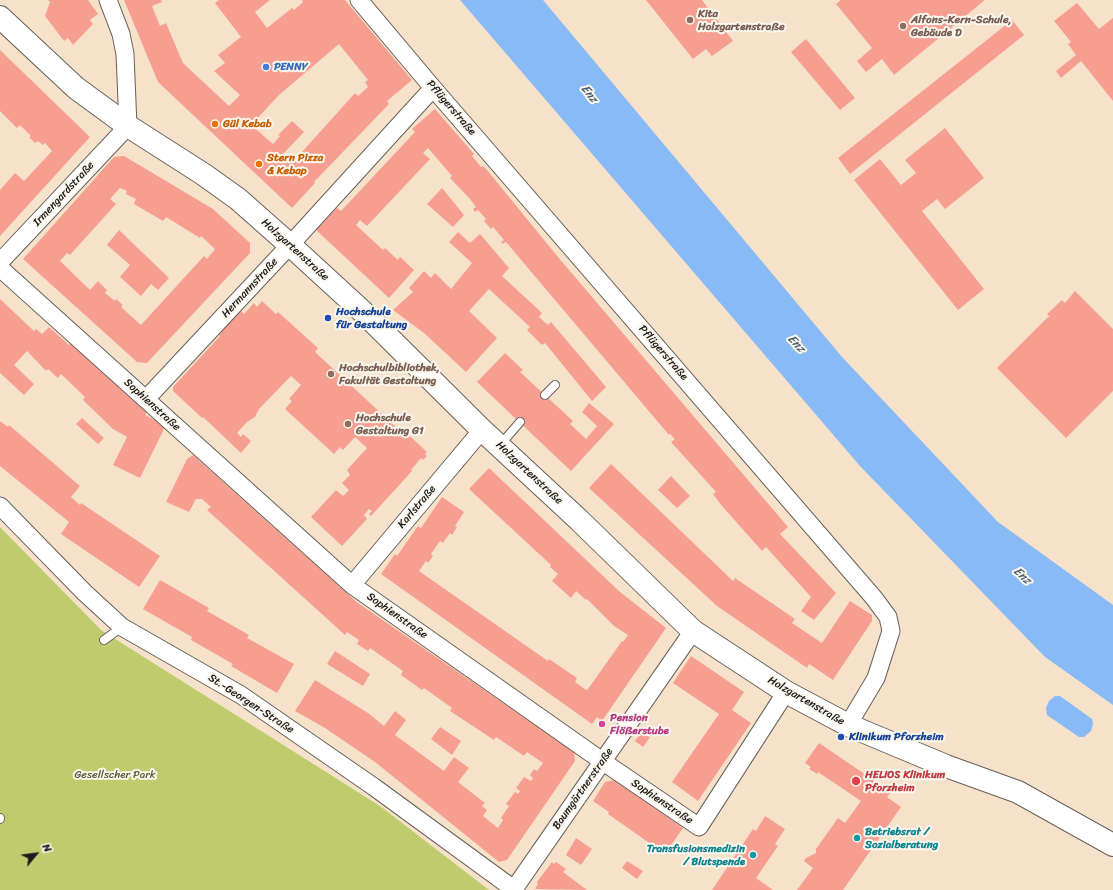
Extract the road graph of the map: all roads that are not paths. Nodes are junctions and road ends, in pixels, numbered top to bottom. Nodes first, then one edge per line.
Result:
1 (108, 0) edge
2 (360, 0) edge
3 (0, 17) edge
4 (433, 88) junction
5 (128, 126) junction
6 (290, 245) junction
7 (0, 262) edge
8 (0, 268) edge
9 (555, 385) dead end
10 (545, 396) dead end
11 (146, 399) junction
12 (520, 422) dead end
13 (482, 430) junction
14 (499, 445) junction
15 (0, 506) edge
16 (352, 584) junction
17 (122, 627) junction
18 (693, 631) junction
19 (104, 640) dead end
20 (786, 692) junction
21 (848, 725) junction
22 (602, 761) junction
23 (1113, 845) edge
24 (515, 890) edge

1 - 5 street
2 - 4 street, Pflügerstraße
3 - 5 main road, Holzgartenstraße
4 - 6 street, Hermannstraße
4 - 21 street, Pflügerstraße
5 - 6 main road, Holzgartenstraße
5 - 7 street, Irmengardstraße
6 - 11 street, Hermannstraße
6 - 13 main road, Holzgartenstraße
8 - 11 street, Sophienstraße
9 - 10 lane
11 - 16 street, Sophienstraße
12 - 14 lane
13 - 14 main road, Holzgartenstraße
13 - 16 street, Karlstraße
14 - 18 main road, Holzgartenstraße
15 - 17 street, St.-Georgen-Straße
16 - 22 street, Sophienstraße
17 - 19 lane
17 - 24 street, St.-Georgen-Straße
18 - 20 main road, Holzgartenstraße
18 - 22 street, Baumgärtnerstraße
20 - 21 main road, Holzgartenstraße
20 - 22 street, Sophienstraße
21 - 23 main road, Holzgartenstraße
22 - 24 street, Baumgärtnerstraße

